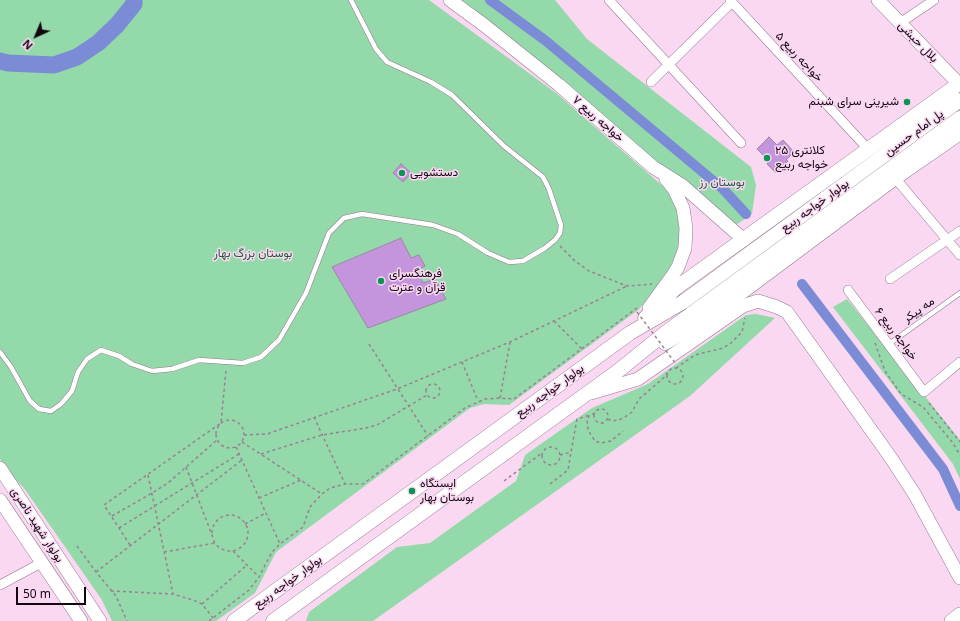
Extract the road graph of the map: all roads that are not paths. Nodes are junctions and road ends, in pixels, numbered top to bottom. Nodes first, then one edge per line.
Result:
1 (351, 0) edge
2 (450, 0) edge
3 (609, 0) edge
4 (878, 0) edge
5 (934, 0) edge
6 (731, 1) edge
7 (900, 23) junction
8 (669, 64) junction
9 (651, 82) dead end
10 (959, 83) edge
11 (960, 100) edge
12 (960, 118) edge
13 (960, 133) edge
14 (742, 143) dead end
15 (868, 149) junction
16 (653, 167) junction
17 (868, 167) joint
18 (895, 178) junction
19 (877, 179) joint
20 (960, 231) edge
21 (744, 240) junction
22 (948, 240) junction
23 (960, 254) edge
24 (890, 279) dead end
25 (848, 290) dead end
26 (960, 293) edge
27 (630, 333) junction
28 (889, 344) junction
29 (0, 352) edge
30 (960, 362) edge
31 (618, 371) junction
32 (587, 394) junction
33 (0, 468) edge
34 (0, 500) edge
35 (41, 562) junction
36 (960, 578) edge
37 (0, 585) edge
38 (317, 589) junction
39 (960, 614) edge
40 (81, 621) edge
41 (100, 621) edge
42 (234, 621) edge
43 (273, 621) edge
44 (291, 621) edge
45 (951, 621) edge

1 - 29 lane
2 - 16 street, خواجه ربیع ۷
3 - 8 street
4 - 7 street, بلال حبشی
5 - 7 street
6 - 8 street
6 - 15 street, خواجه ربیع ۵
7 - 10 street, بلال حبشی
8 - 9 street
8 - 14 street
10 - 15 main road
11 - 17 main road, پل امام حسین
12 - 19 main road, پل امام حسین
13 - 18 main road
15 - 21 main road
16 - 21 street, خواجه ربیع ۷
16 - 27 street
17 - 27 main road, بولوار خواجه ربیع
18 - 22 street
18 - 31 main road
19 - 31 main road, بولوار خواجه ربیع
20 - 22 street
21 - 27 main road
22 - 23 street
22 - 24 street
25 - 28 street, خواجه ربیع ۶
26 - 28 lane, مه پیکر
27 - 42 main road, بولوار خواجه ربیع
28 - 30 street, خواجه ربیع ۶
31 - 32 main road, بولوار خواجه ربیع
32 - 36 street
32 - 38 main road, بولوار خواجه ربیع
33 - 41 street, بولوار شهید ناصری
34 - 35 street, بولوار شهید ناصری
35 - 37 street
35 - 40 street, بولوار شهید ناصری
38 - 43 main road, بولوار خواجه ربیع
38 - 44 main road
39 - 45 street

